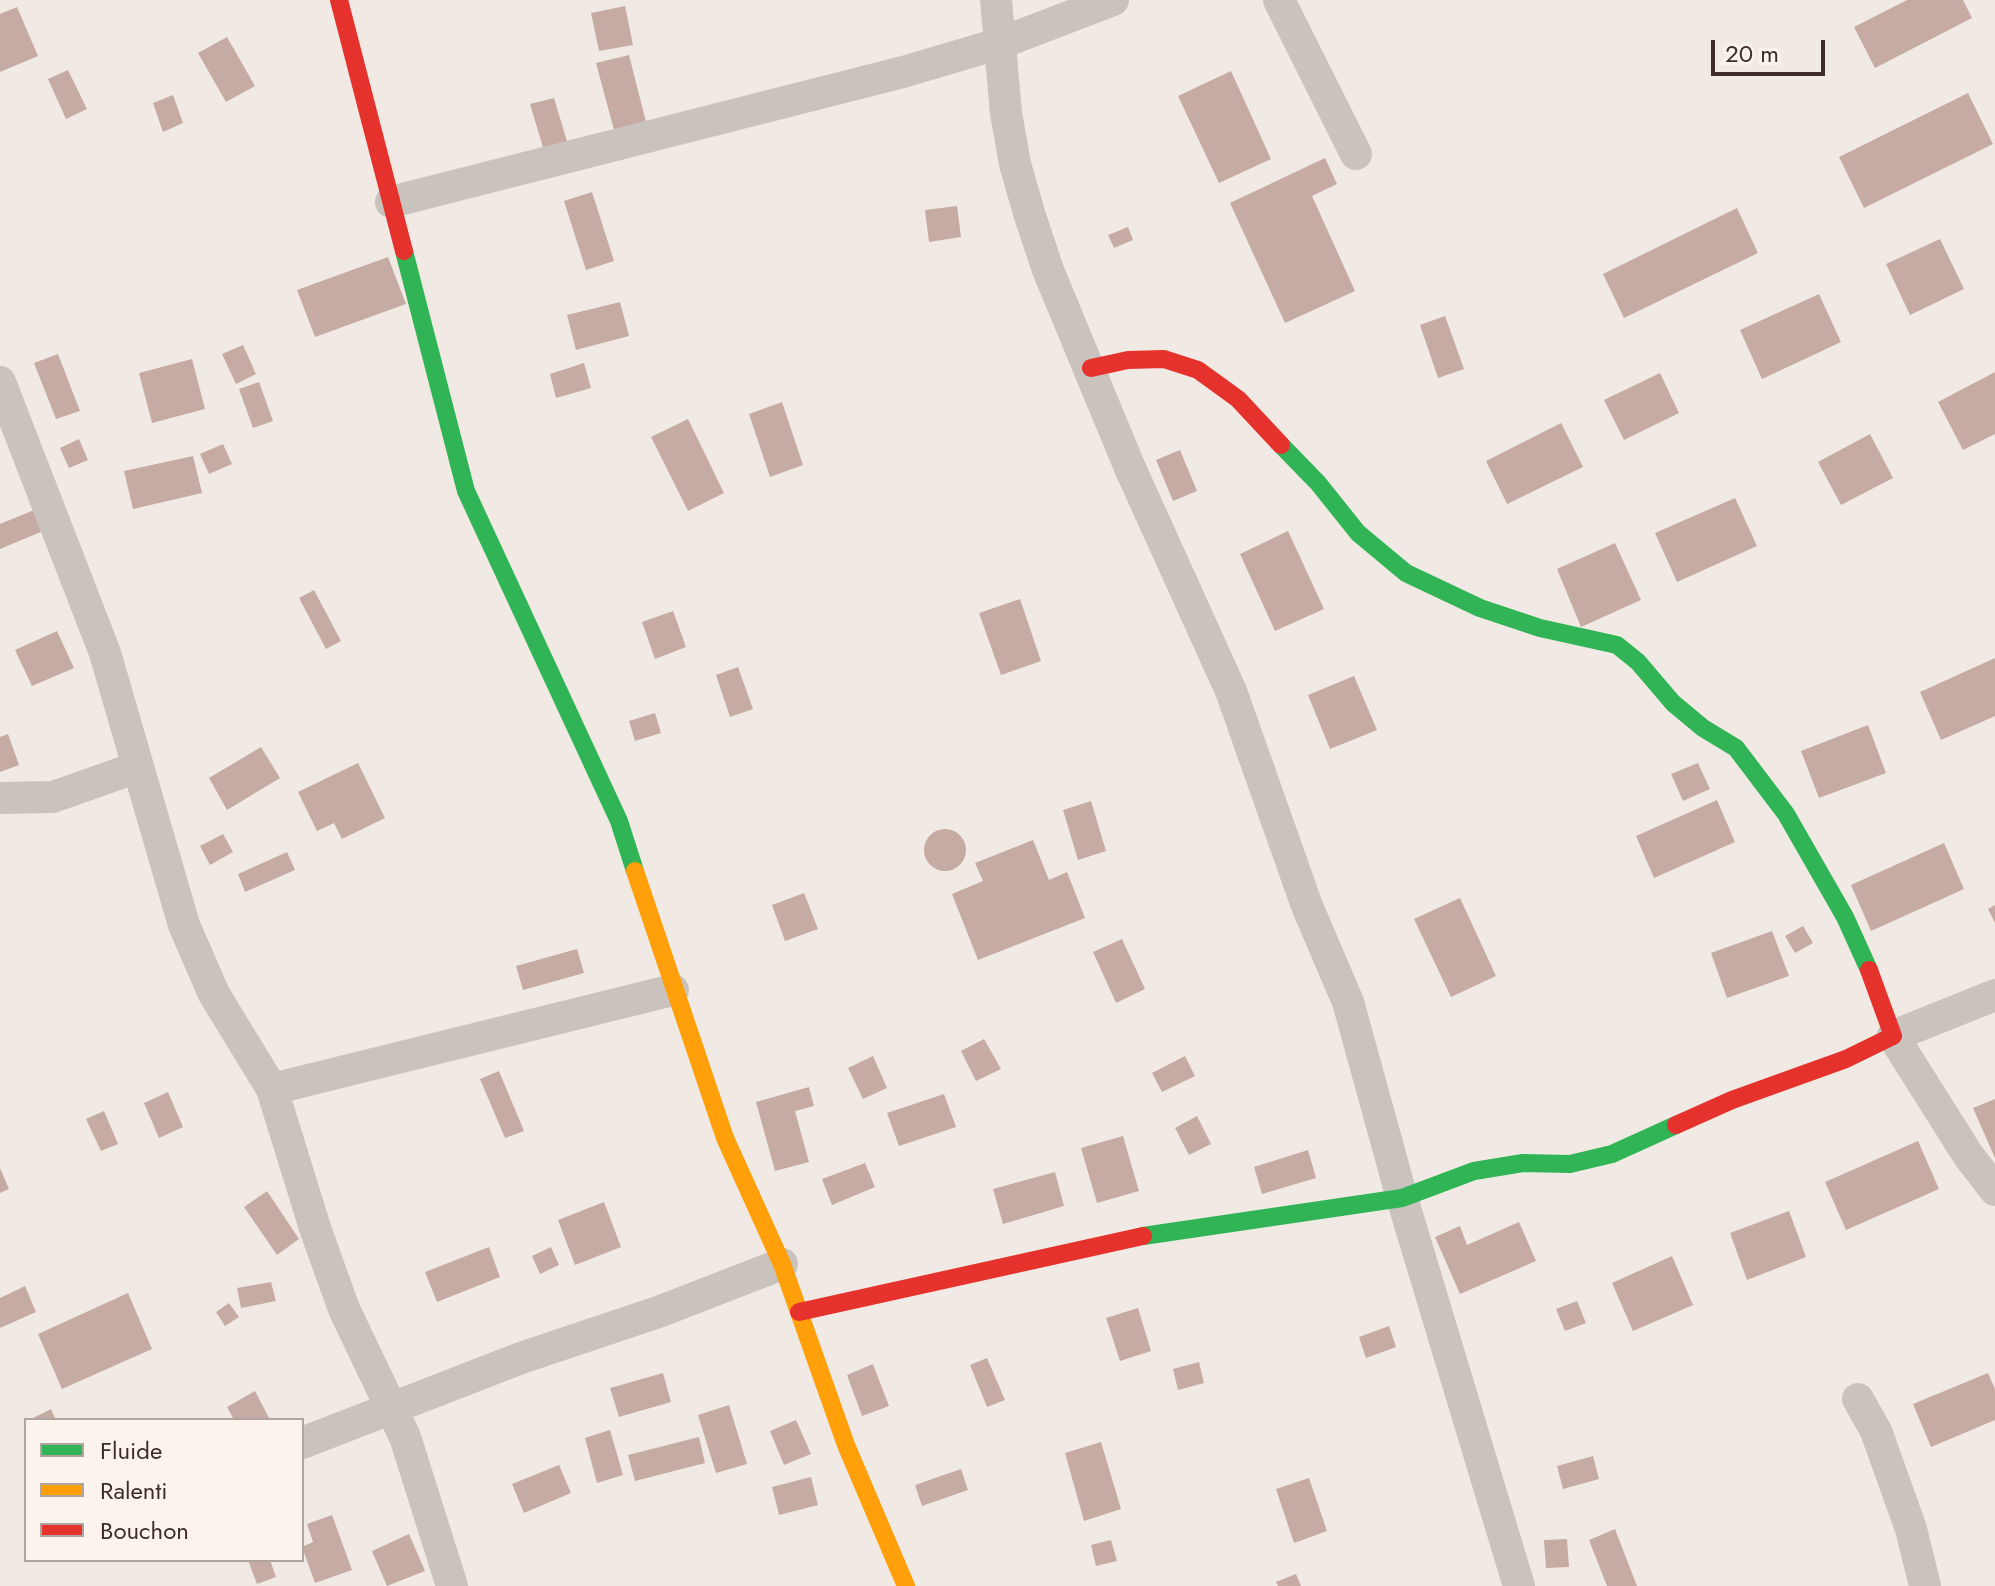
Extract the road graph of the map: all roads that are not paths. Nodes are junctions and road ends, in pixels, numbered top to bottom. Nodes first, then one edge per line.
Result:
1 (339, 0) edge
2 (996, 0) edge
3 (1113, 0) edge
4 (1279, 0) edge
5 (998, 44) junction
6 (1356, 154) dead end
7 (391, 202) junction
8 (1091, 368) junction
9 (0, 382) edge
10 (138, 767) junction
11 (0, 798) edge
12 (673, 990) junction
13 (1995, 995) edge
14 (1893, 1036) junction
15 (272, 1089) junction
16 (1995, 1190) edge
17 (1402, 1198) junction
18 (782, 1264) junction
19 (799, 1312) junction
20 (1858, 1399) dead end
21 (391, 1408) junction
22 (304, 1442) edge
23 (452, 1586) edge
24 (906, 1586) edge
25 (1519, 1586) edge
26 (1925, 1586) edge

1 - 7 street
2 - 5 street
3 - 5 street
4 - 6 street
5 - 7 street
5 - 8 street
7 - 12 street
8 - 14 street
8 - 17 street
9 - 10 street
10 - 11 street
10 - 15 street
12 - 15 street
12 - 18 street
13 - 14 street
14 - 16 street
14 - 17 street
15 - 21 street
17 - 19 street
17 - 25 street
18 - 19 street
18 - 21 street
19 - 24 street
20 - 26 street
21 - 22 street
21 - 23 street

